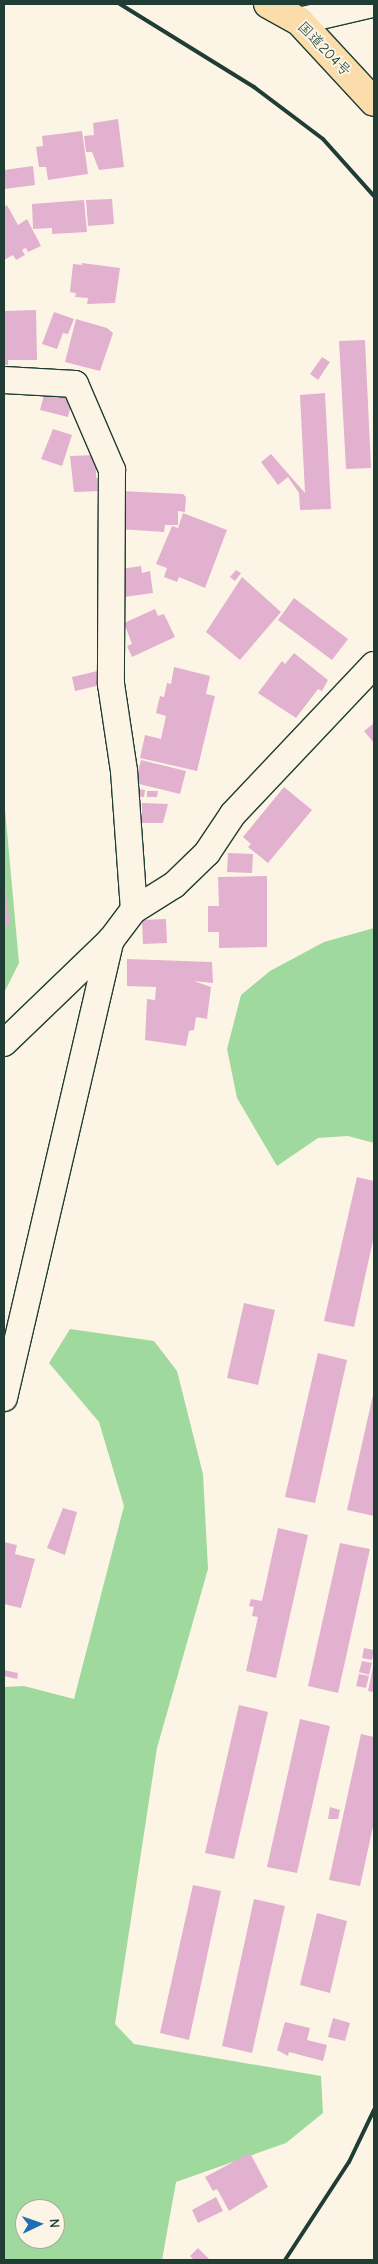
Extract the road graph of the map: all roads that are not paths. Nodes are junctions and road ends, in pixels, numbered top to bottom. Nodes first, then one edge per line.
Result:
1 (268, 4) edge
2 (372, 4) edge
3 (299, 21) junction
4 (374, 102) edge
5 (4, 380) edge
6 (374, 665) edge
7 (134, 910) junction
8 (110, 940) junction
9 (4, 1043) edge
10 (4, 1398) edge

1 - 3 highway, 国道204号
2 - 3 street
3 - 4 highway, 国道204号
5 - 7 street
6 - 7 street
7 - 8 street
8 - 9 street
8 - 10 street

